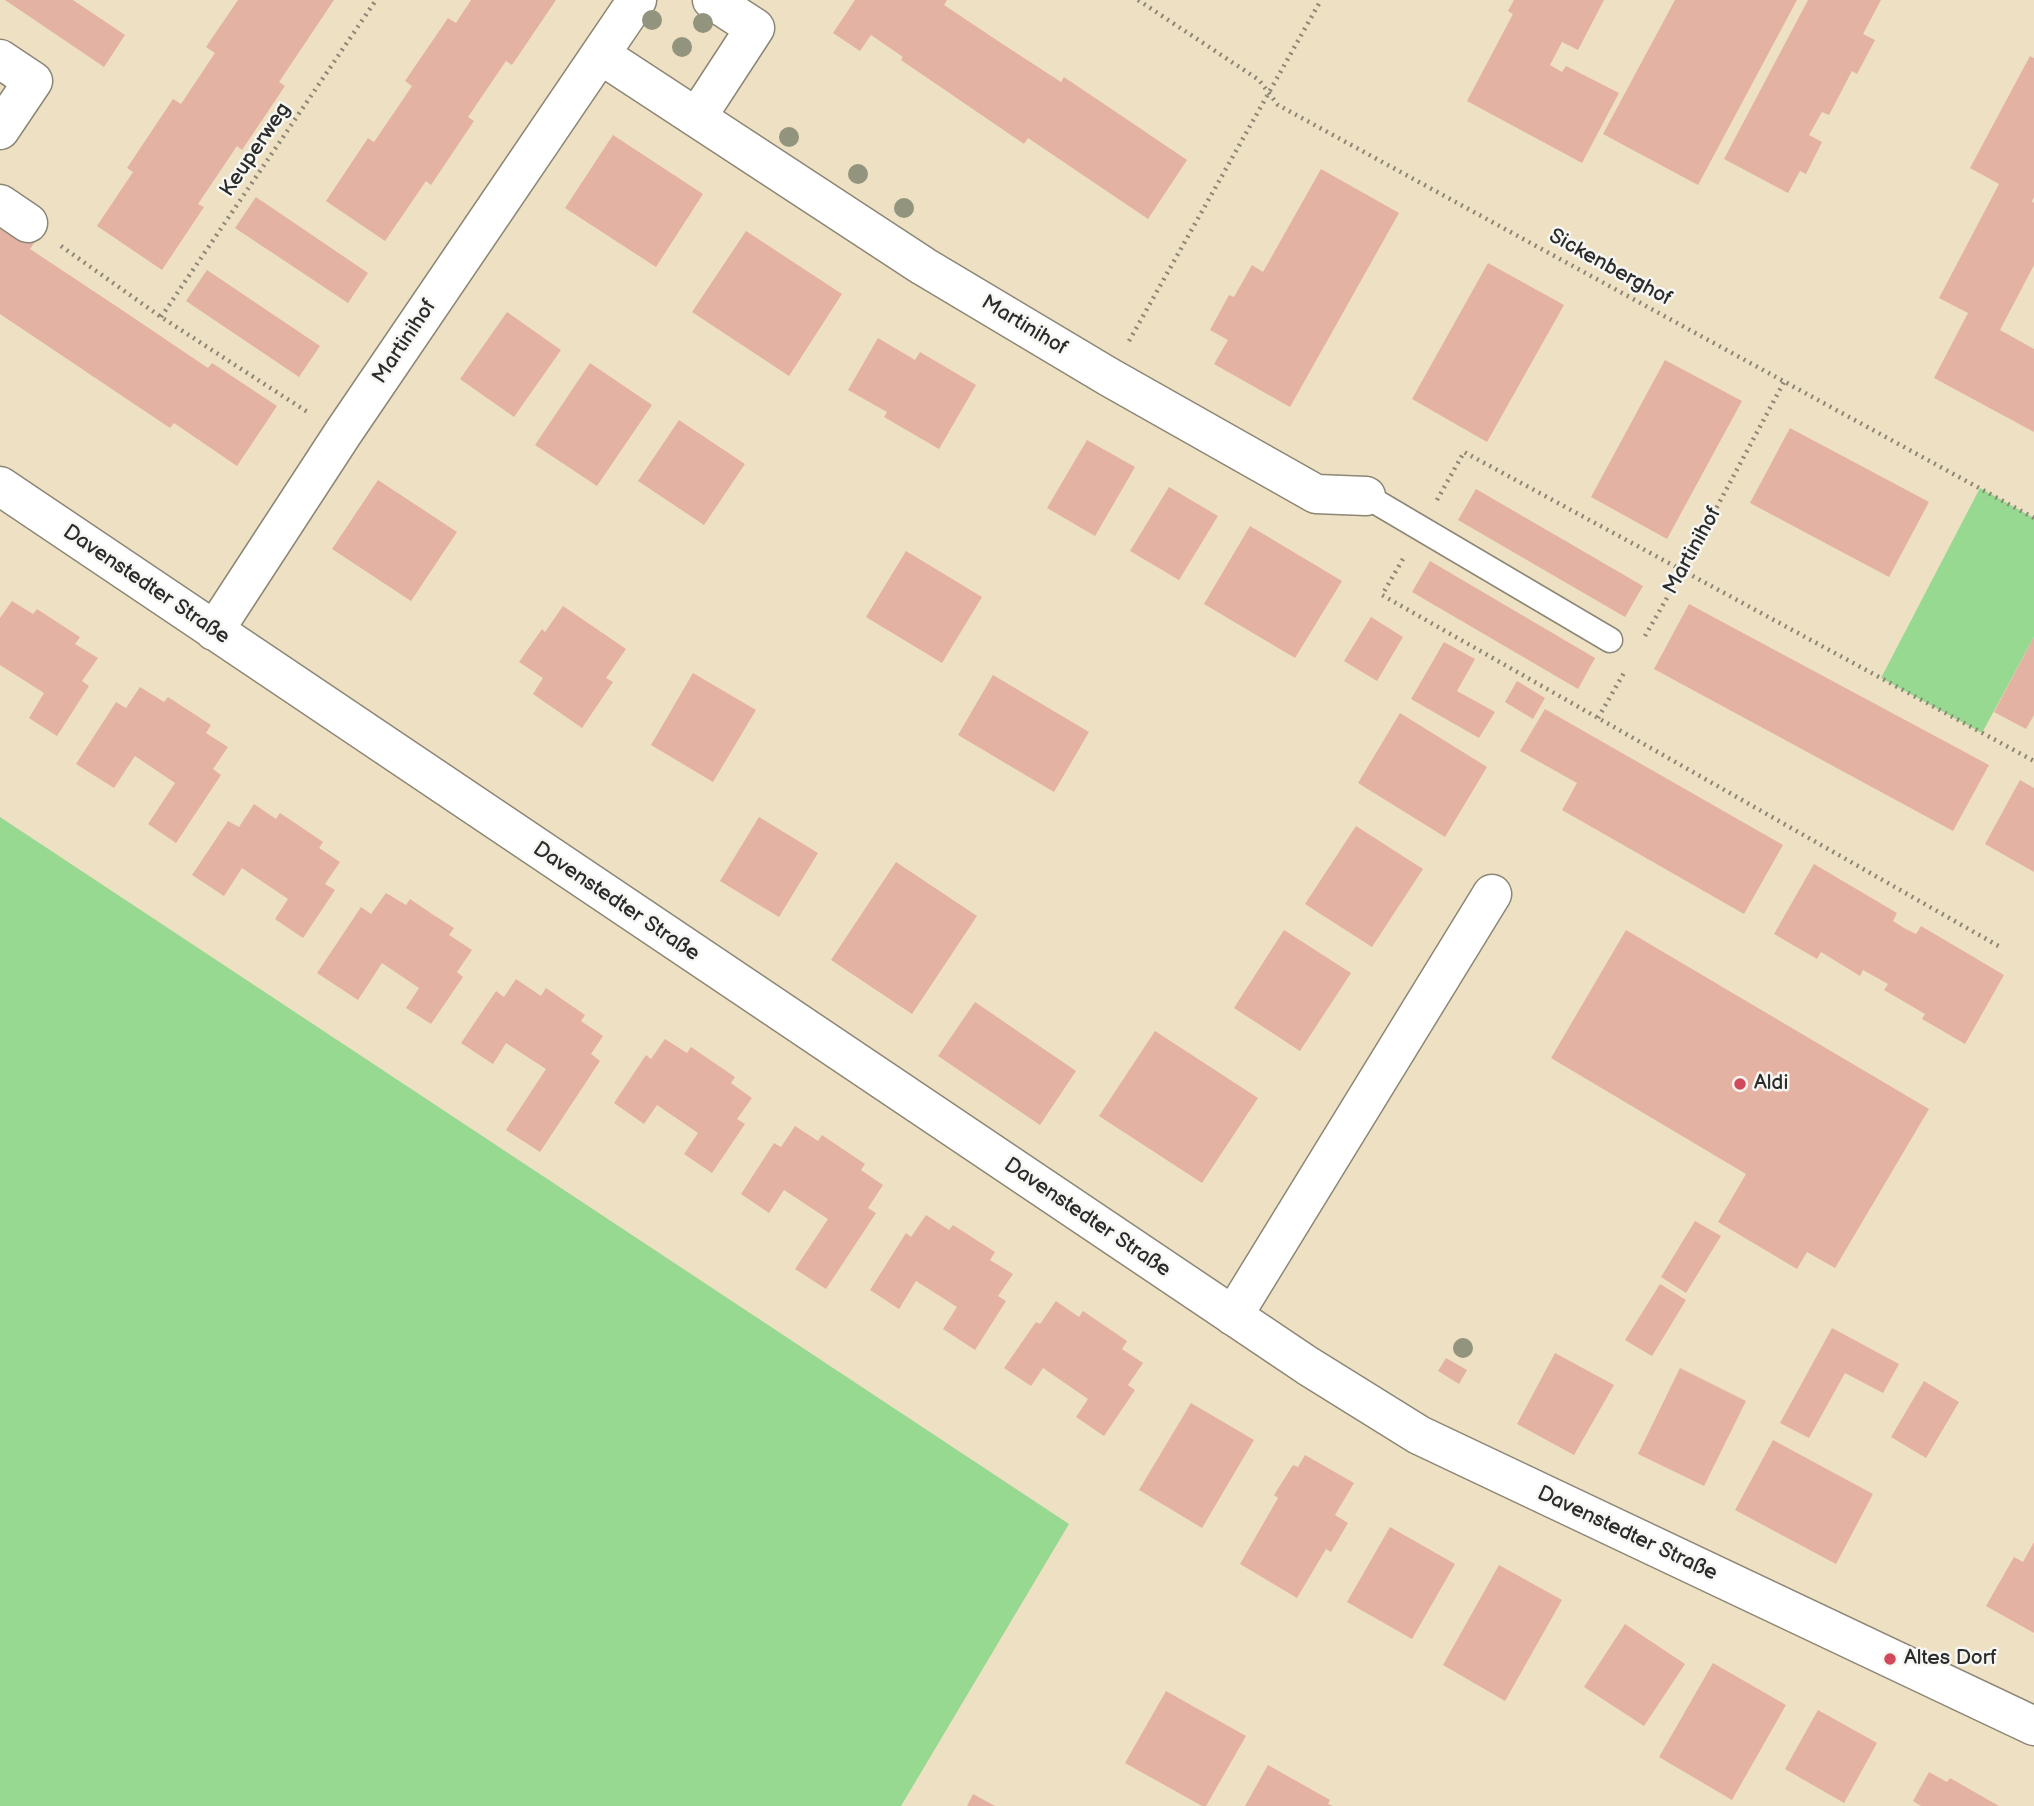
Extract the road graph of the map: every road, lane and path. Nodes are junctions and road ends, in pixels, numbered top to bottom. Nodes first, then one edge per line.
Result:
1 (376, 0) edge
2 (637, 0) edge
3 (712, 0) edge
4 (1138, 0) edge
5 (1321, 0) edge
6 (601, 55) junction
7 (0, 59) edge
8 (1268, 92) junction
9 (697, 117) junction
10 (0, 130) edge
11 (14, 214) edge
12 (162, 317) junction
13 (1109, 377) junction
14 (1784, 382) junction
15 (343, 433) junction
16 (0, 486) edge
17 (1366, 496) joint
18 (2034, 518) edge
19 (1421, 528) junction
20 (1683, 570) junction
21 (214, 631) junction
22 (1610, 640) dead end
23 (1641, 642) dead end
24 (1628, 665) dead end
25 (1598, 718) junction
26 (2034, 761) edge
27 (1492, 894) dead end
28 (2002, 948) dead end
29 (1233, 1316) junction
30 (2034, 1726) edge

1 - 12 path, Keuperweg
2 - 6 street, Martinihof
3 - 9 street
4 - 8 path, Sickenberghof
5 - 8 path
6 - 9 street, Martinihof
6 - 15 street, Martinihof
7 - 10 street
8 - 13 path
8 - 14 path, Sickenberghof
9 - 13 street, Martinihof
11 - 12 path
12 - 15 path
13 - 17 street, Martinihof
14 - 18 path, Sickenberghof
14 - 20 path, Martinihof
15 - 21 street, Martinihof
16 - 21 street, Davenstedter Straße
17 - 19 lane
19 - 20 path
19 - 22 lane
19 - 25 path
20 - 23 path, Martinihof
20 - 26 path
21 - 29 street, Davenstedter Straße
24 - 25 path
25 - 28 path
27 - 29 street
29 - 30 street, Davenstedter Straße

